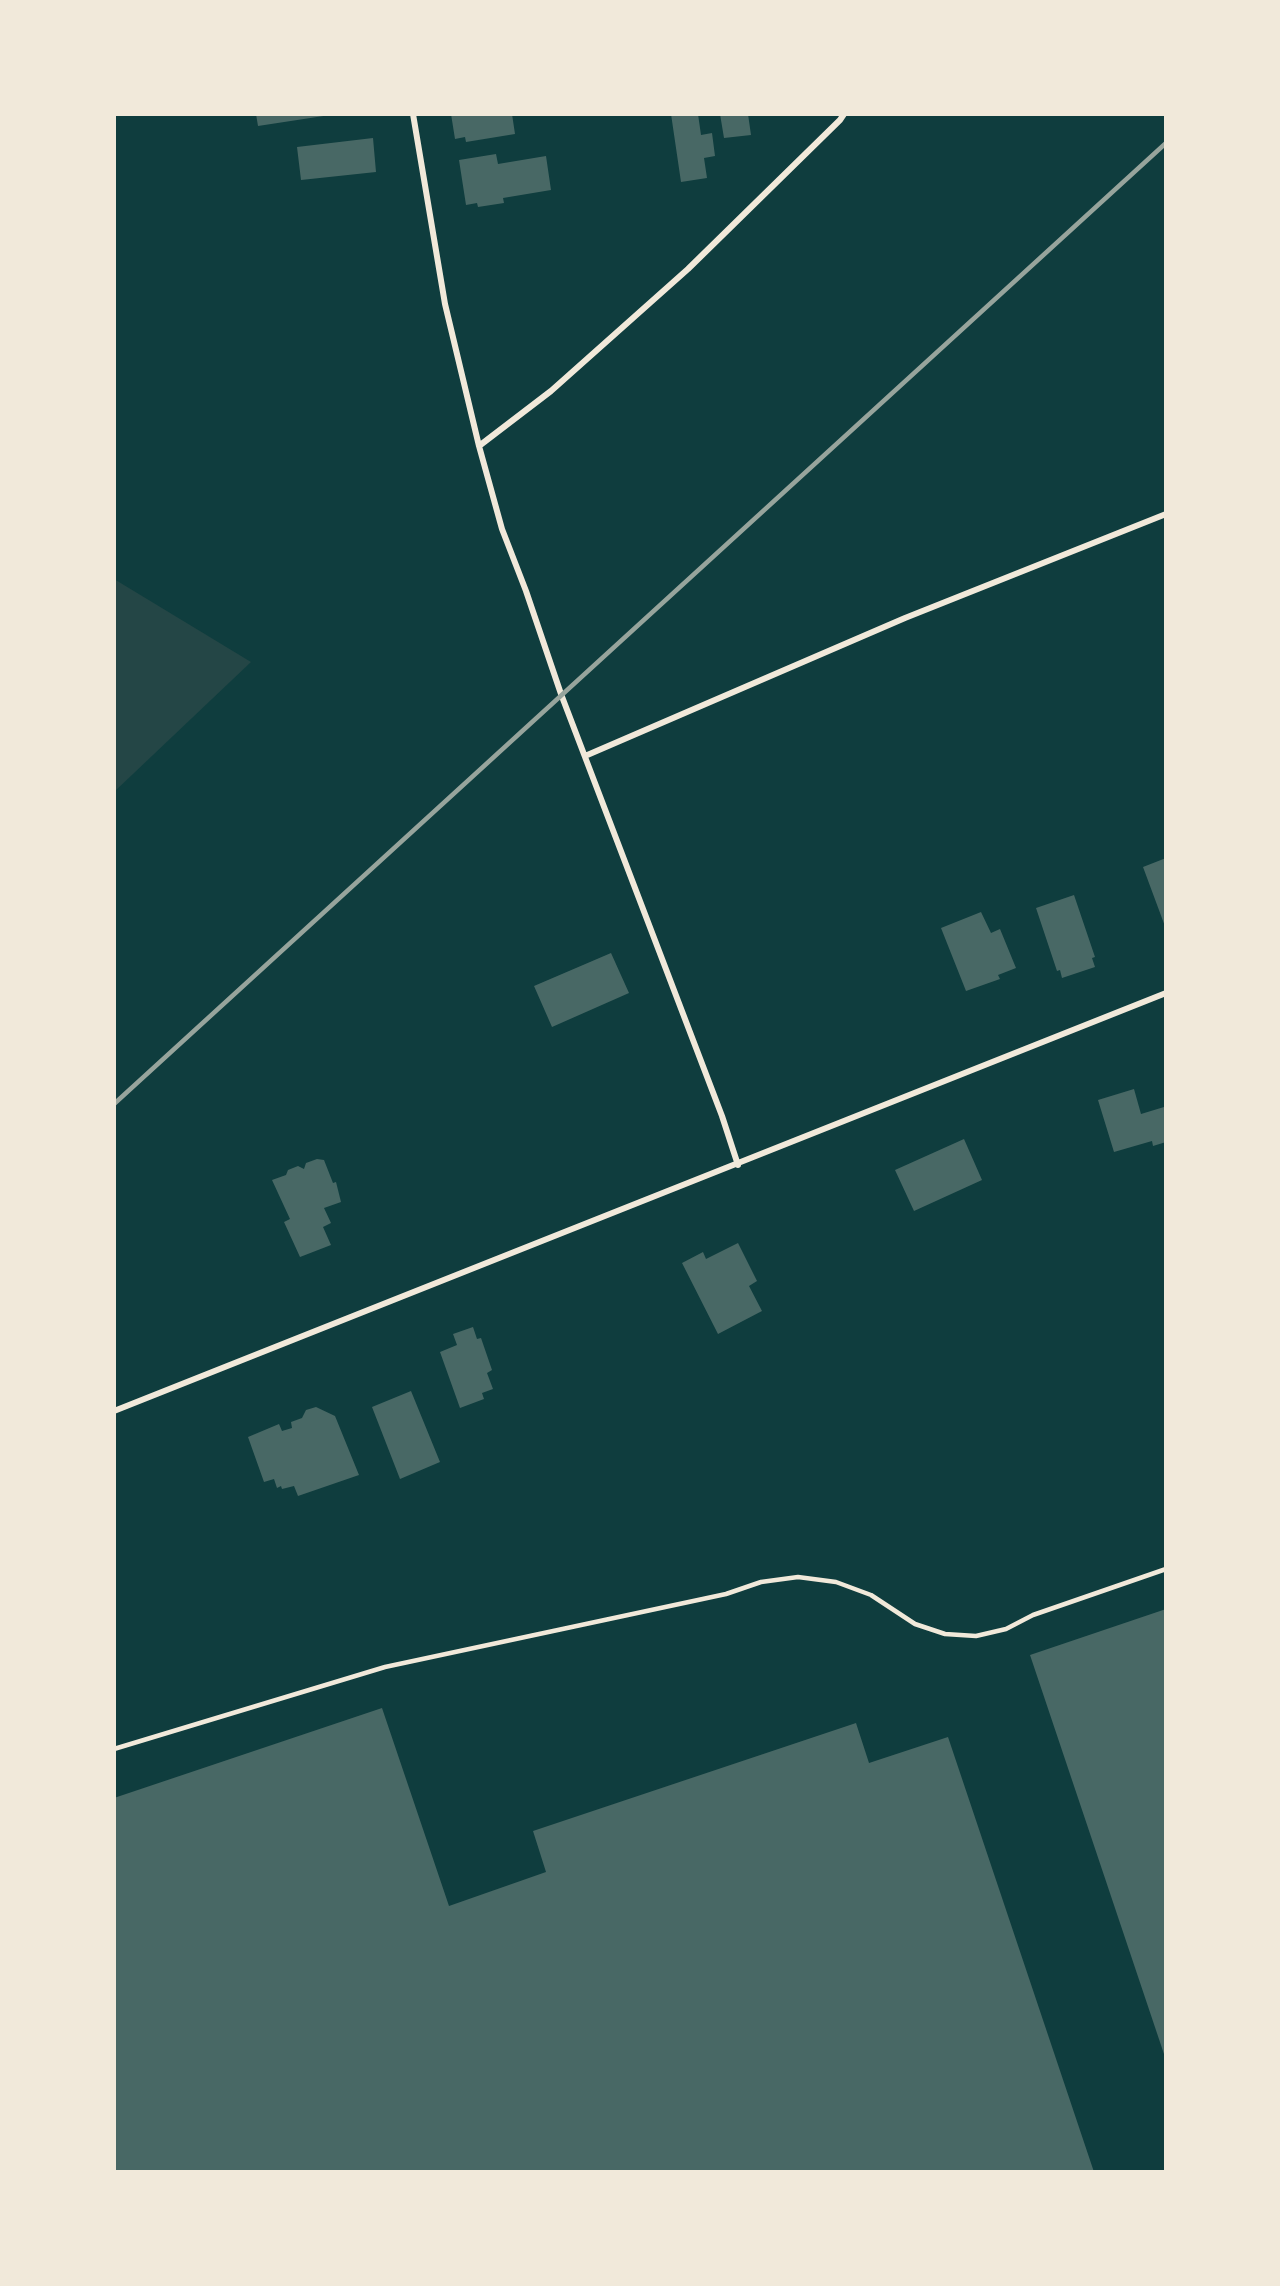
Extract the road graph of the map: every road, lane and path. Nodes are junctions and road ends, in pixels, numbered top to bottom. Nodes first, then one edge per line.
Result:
1 (413, 114) edge
2 (844, 114) edge
3 (479, 446) junction
4 (1166, 514) edge
5 (585, 756) junction
6 (1166, 993) edge
7 (738, 1165) junction
8 (114, 1411) edge
9 (1166, 1569) edge
10 (114, 1749) edge

1 - 3 street
2 - 3 street
3 - 5 street
4 - 5 street
5 - 7 street
6 - 7 street
7 - 8 street
9 - 10 lane

